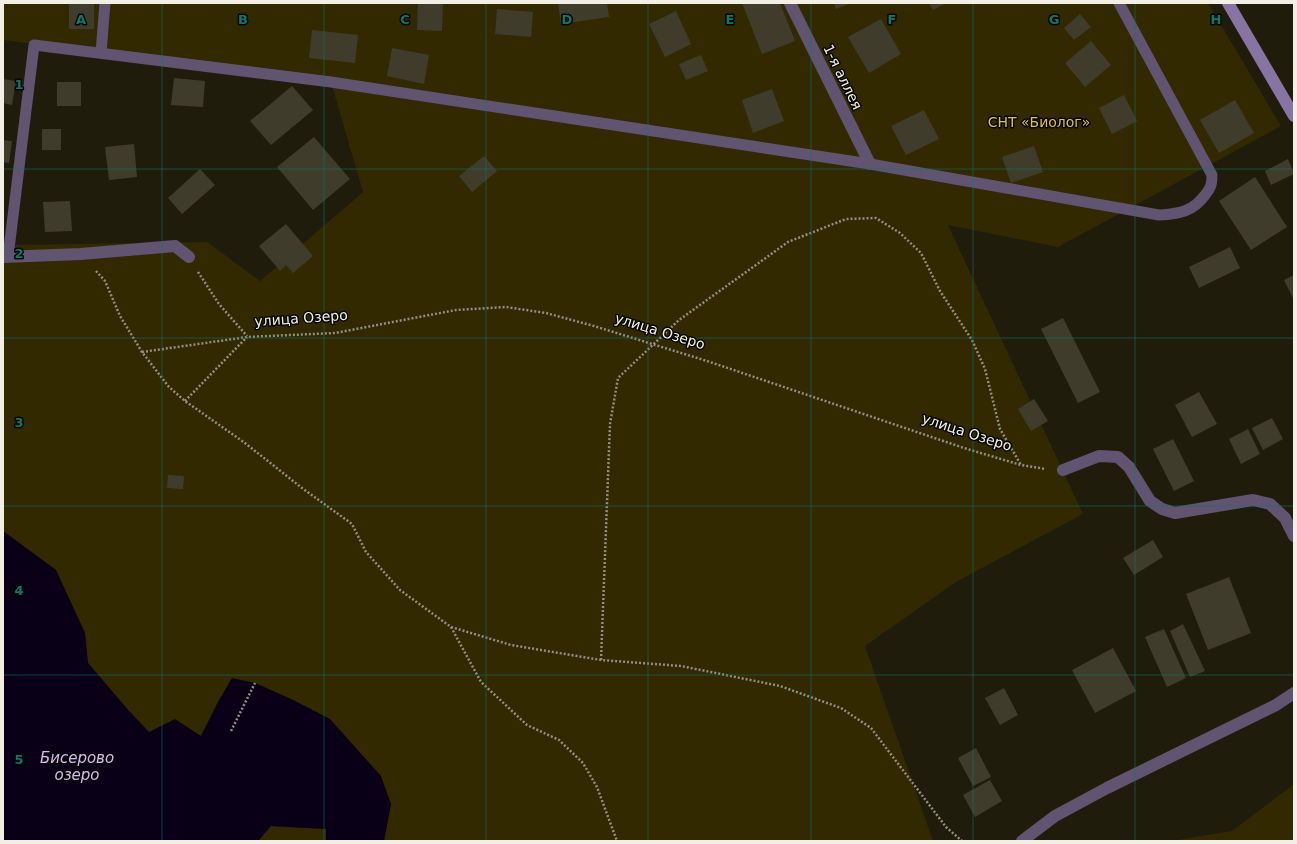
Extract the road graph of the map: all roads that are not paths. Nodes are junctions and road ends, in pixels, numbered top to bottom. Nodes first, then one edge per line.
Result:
1 (105, 3) edge
2 (790, 3) edge
3 (1119, 3) edge
4 (1228, 3) edge
5 (101, 53) junction
6 (1294, 116) edge
7 (870, 164) junction
8 (5, 257) edge
9 (189, 257) road end
10 (1063, 470) road end
11 (1294, 536) edge
12 (1294, 693) edge
13 (1022, 841) edge

1 - 5 lane
2 - 7 street, 1-я аллея
3 - 7 lane
4 - 6 main road
5 - 7 lane
5 - 8 lane
8 - 9 street
10 - 11 street
12 - 13 street

